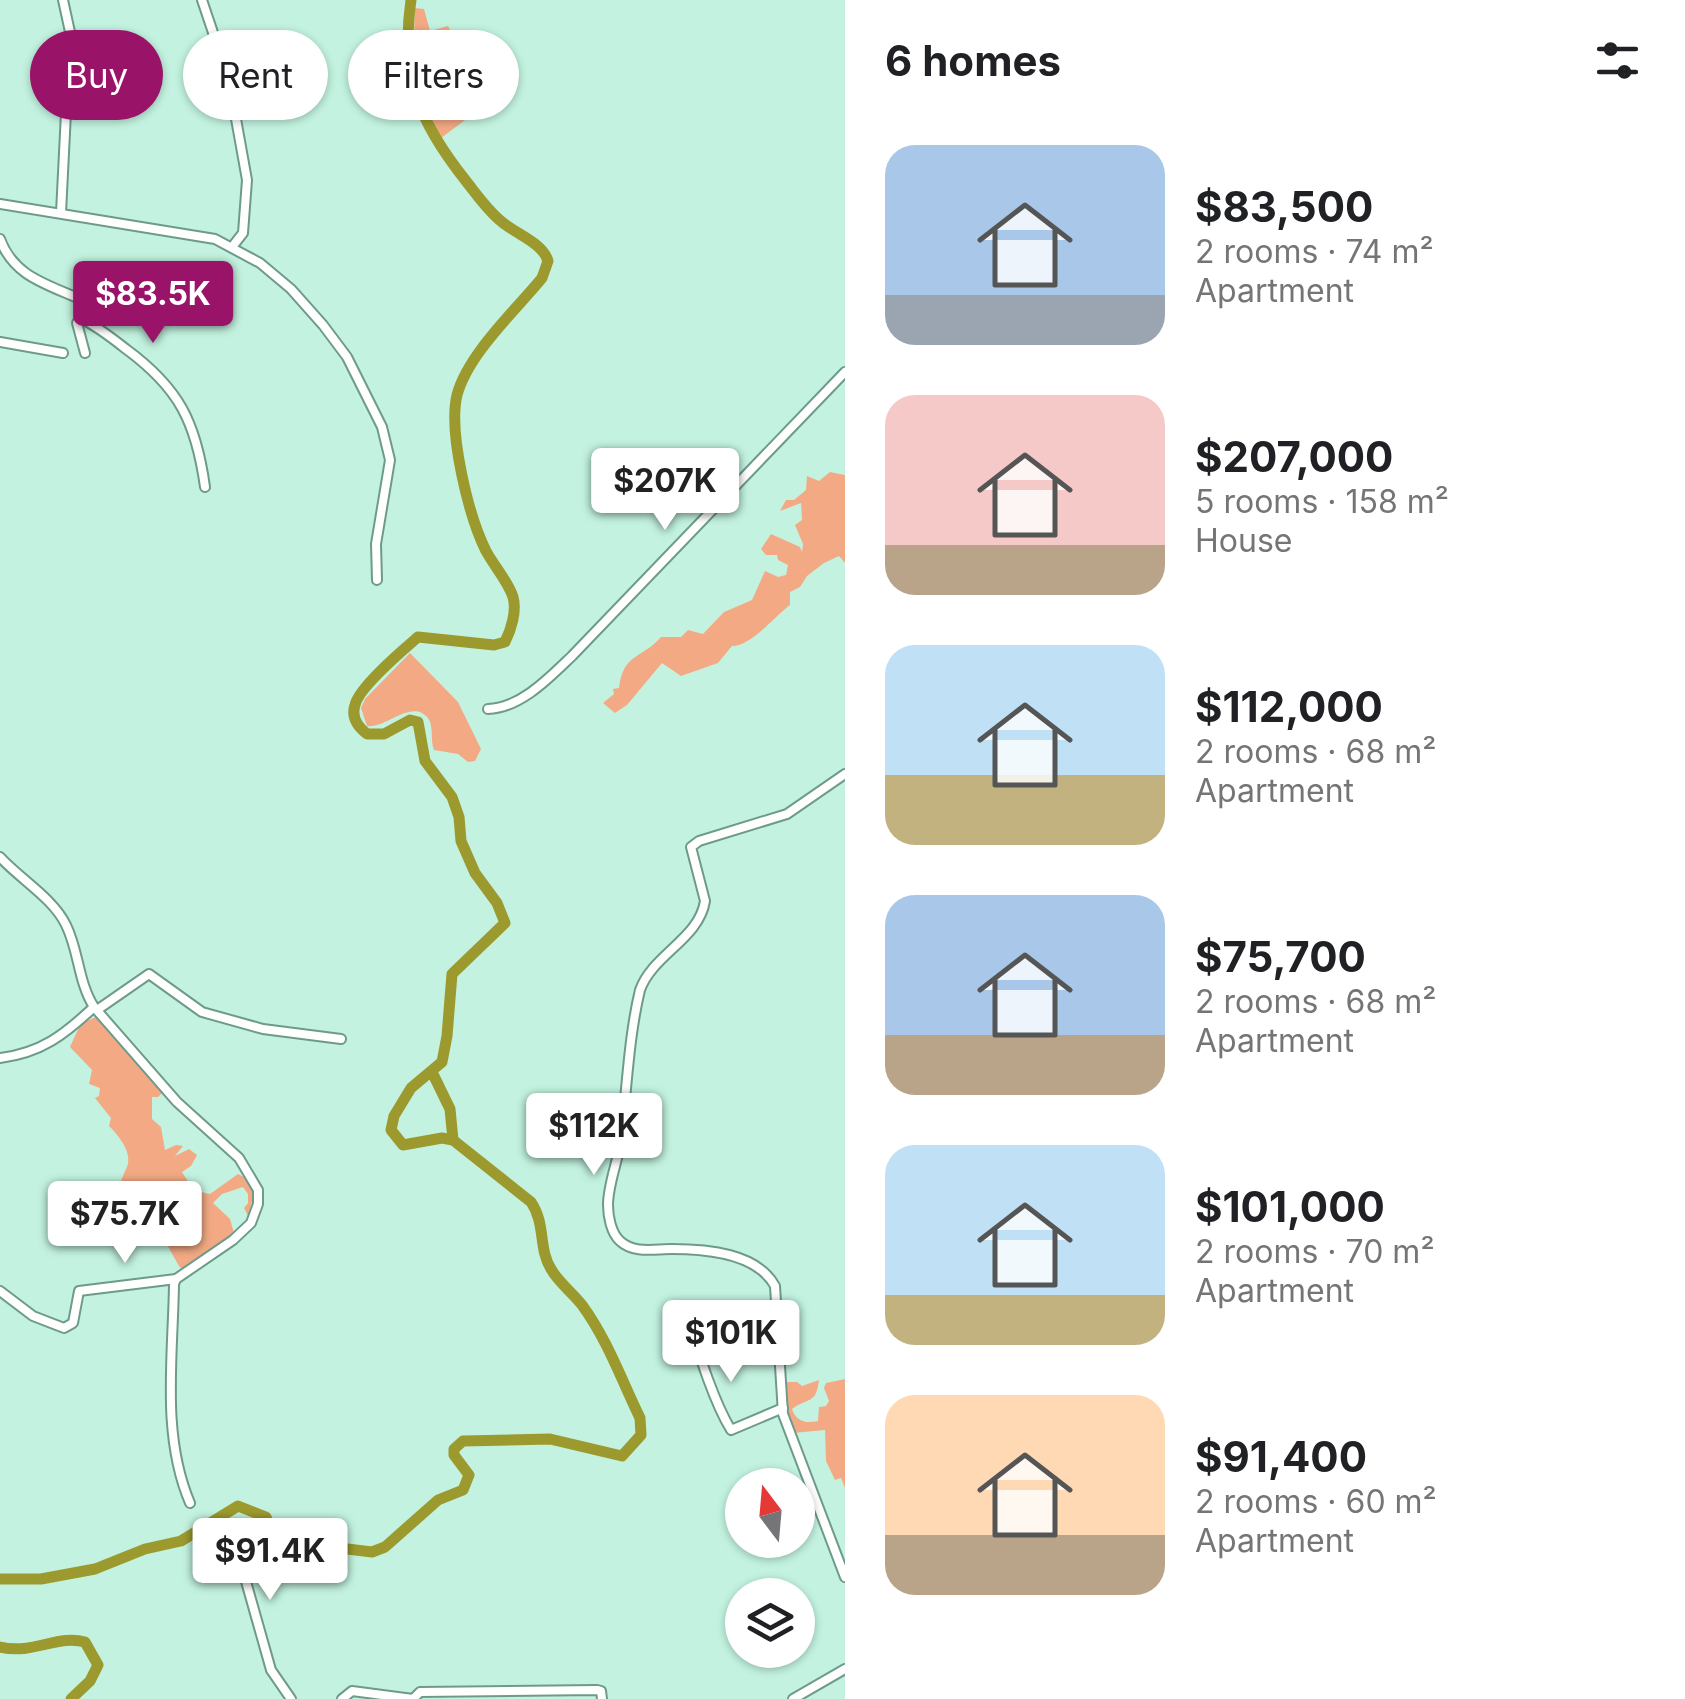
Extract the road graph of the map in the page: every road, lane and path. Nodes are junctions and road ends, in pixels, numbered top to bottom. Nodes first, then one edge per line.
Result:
1 (63, 0) edge
2 (202, 0) edge
3 (0, 204) edge
4 (61, 213) junction
5 (0, 238) edge
6 (232, 247) junction
7 (80, 318) junction
8 (0, 342) edge
9 (63, 353) dead end
10 (85, 354) dead end
11 (845, 372) edge
12 (204, 487) dead end
13 (377, 580) dead end
14 (488, 709) dead end
15 (845, 774) edge
16 (0, 857) edge
17 (96, 1009) junction
18 (340, 1039) dead end
19 (0, 1058) edge
20 (176, 1278) junction
21 (0, 1290) edge
22 (694, 1326) dead end
23 (783, 1408) junction
24 (190, 1503) dead end
25 (225, 1534) dead end
26 (845, 1577) edge
27 (845, 1669) edge
28 (291, 1699) edge
29 (342, 1699) edge
30 (413, 1699) edge
31 (602, 1699) edge
32 (793, 1699) edge

1 - 4 street
2 - 6 street
3 - 4 street
4 - 6 street
5 - 7 street
6 - 13 street
7 - 10 street
7 - 12 street
8 - 9 street
11 - 14 street
15 - 23 street
16 - 17 street
17 - 18 street
17 - 19 street
17 - 20 street
20 - 21 street
20 - 24 street
22 - 23 street
23 - 26 street
25 - 28 street
27 - 32 street
29 - 30 street
30 - 31 street

